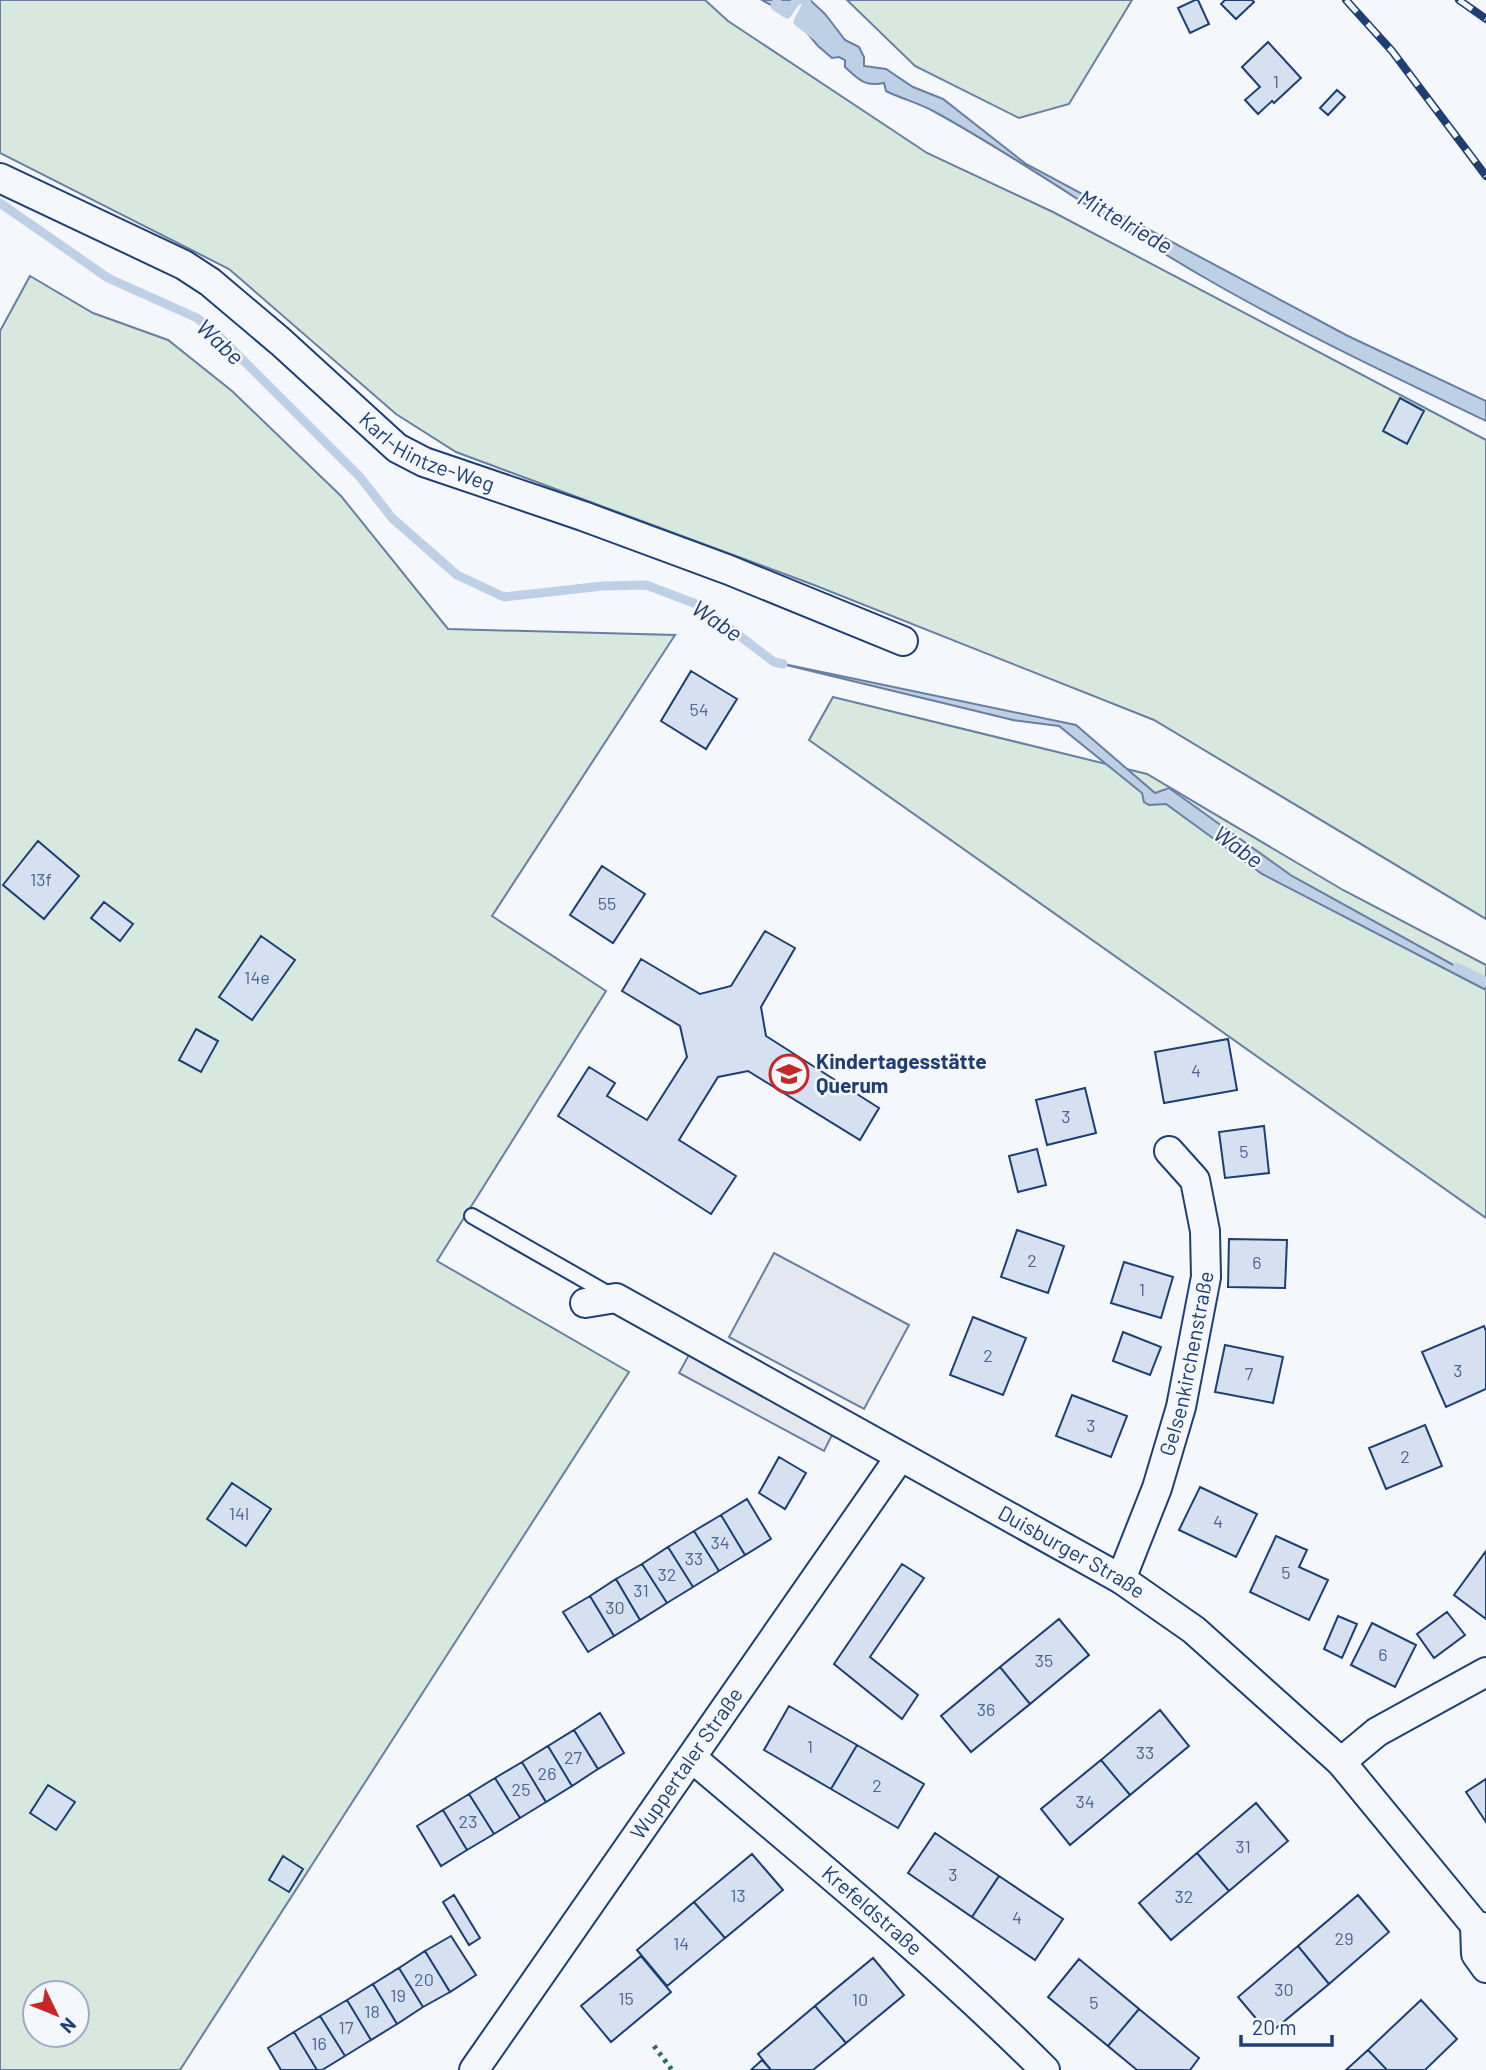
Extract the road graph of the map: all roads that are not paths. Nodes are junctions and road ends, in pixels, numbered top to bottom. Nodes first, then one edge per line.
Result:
1 (0, 178) edge
2 (903, 641) dead end
3 (1169, 1151) dead end
4 (472, 1216) dead end
5 (616, 1298) junction
6 (585, 1304) dead end
7 (900, 1457) junction
8 (1121, 1579) junction
9 (1486, 1672) edge
10 (692, 1758) junction
11 (1341, 1762) junction
12 (1481, 1926) edge
13 (1486, 1968) edge
14 (474, 2070) edge
15 (1045, 2070) edge

1 - 2 street, Karl-Hintze-Weg
3 - 8 street, Gelsenkirchenstraße
4 - 5 lane
5 - 6 street
5 - 7 street, Duisburger Straße
7 - 8 street, Duisburger Straße
7 - 10 street, Wuppertaler Straße
8 - 11 street, Duisburger Straße
9 - 11 street
10 - 14 street, Wuppertaler Straße
10 - 15 street, Krefeldstraße
11 - 12 street, Duisburger Straße
12 - 13 street, Duisburger Straße

